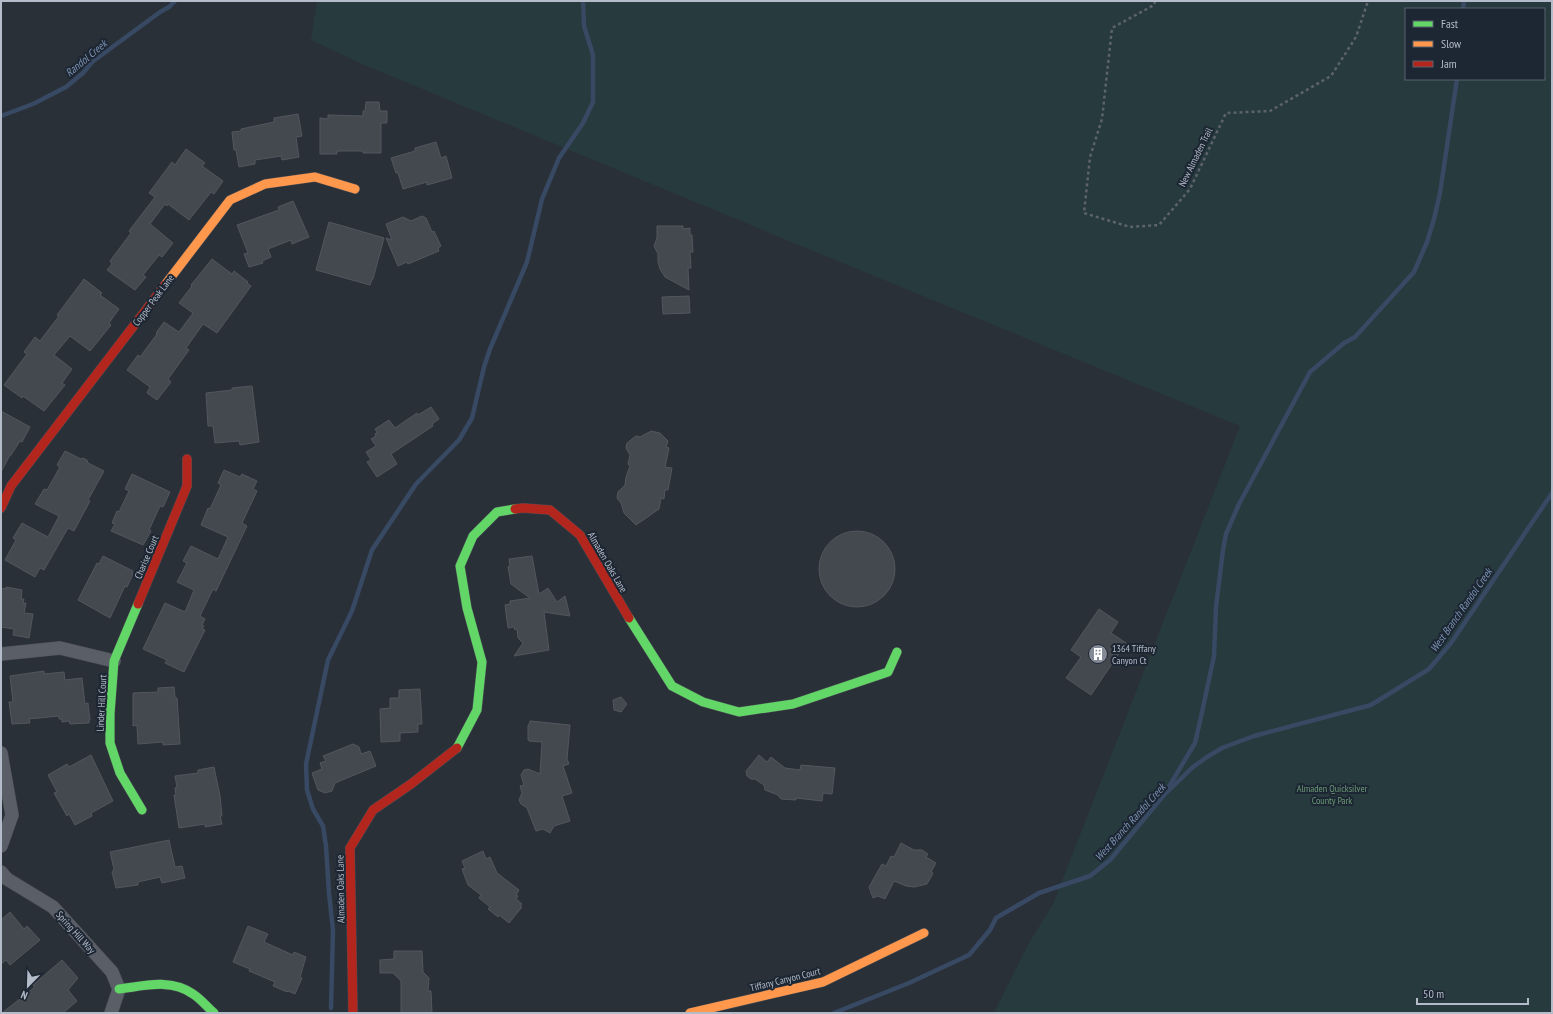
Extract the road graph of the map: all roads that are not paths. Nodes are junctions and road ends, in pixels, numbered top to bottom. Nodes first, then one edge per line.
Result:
1 (355, 189) dead end
2 (187, 459) dead end
3 (1, 508) edge
4 (897, 652) dead end
5 (1, 654) edge
6 (114, 661) junction
7 (1, 753) edge
8 (142, 810) dead end
9 (1, 846) edge
10 (1, 872) edge
11 (924, 933) dead end
12 (119, 989) junction
13 (111, 1013) edge
14 (214, 1013) edge
15 (353, 1013) edge
16 (690, 1013) edge

1 - 3 street, Copper Peak Lane
2 - 6 street, Charise Court
4 - 15 street, Almaden Oaks Lane
5 - 6 street
6 - 8 street, Linder Hill Court
7 - 9 street
10 - 12 street, Spring Hill Way
11 - 16 street, Tiffany Canyon Court
12 - 13 street
12 - 14 street

